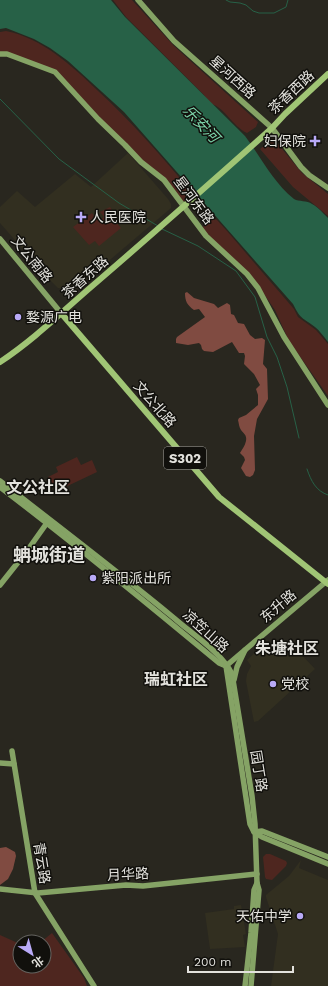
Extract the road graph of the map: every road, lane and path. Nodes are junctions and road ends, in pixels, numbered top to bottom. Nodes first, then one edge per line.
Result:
1 (138, 0) edge
2 (0, 54) edge
3 (328, 74) edge
4 (272, 128) junction
5 (328, 188) edge
6 (184, 207) junction
7 (0, 239) edge
8 (61, 313) junction
9 (0, 362) edge
10 (328, 405) edge
11 (0, 481) edge
12 (0, 487) edge
13 (48, 521) junction
14 (327, 582) edge
15 (0, 585) edge
16 (245, 649) junction
17 (226, 666) junction
18 (233, 682) junction
19 (12, 751) dead end
20 (0, 763) edge
21 (14, 764) junction
22 (254, 832) junction
23 (328, 857) edge
24 (328, 864) edge
25 (257, 874) junction
26 (257, 883) junction
27 (0, 889) edge
28 (35, 893) junction
29 (94, 986) edge
30 (245, 986) edge
31 (251, 986) edge

1 - 4 street, 星河西路
2 - 6 street, 星河东路
3 - 4 main road, 茶香西路
4 - 5 street, 星河西路
4 - 6 main road, 茶香西路
6 - 8 main road, 茶香东路
6 - 10 street, 星河东路
7 - 8 street, 文公南路
8 - 9 main road, 茶香东路
8 - 14 main road, 文公北路 / S302
11 - 13 street, 凉笠山路
12 - 13 street, 凉笠山路
13 - 15 street
13 - 17 street, 凉笠山路
14 - 16 street, 东升路 / 东升路
16 - 17 street, 东升路 / 东升路
16 - 18 street
17 - 18 street, 园丁路
17 - 22 street
18 - 22 street, 园丁路
19 - 21 street, 青云路
20 - 21 street
21 - 28 street, 青云路
22 - 23 street
22 - 24 street
22 - 25 street, 园丁路
25 - 26 street, 园丁路
25 - 28 street, 月华路
26 - 30 street, 园丁路
26 - 31 street, 园丁路
27 - 28 street, 月华路
28 - 29 street, 青云路

